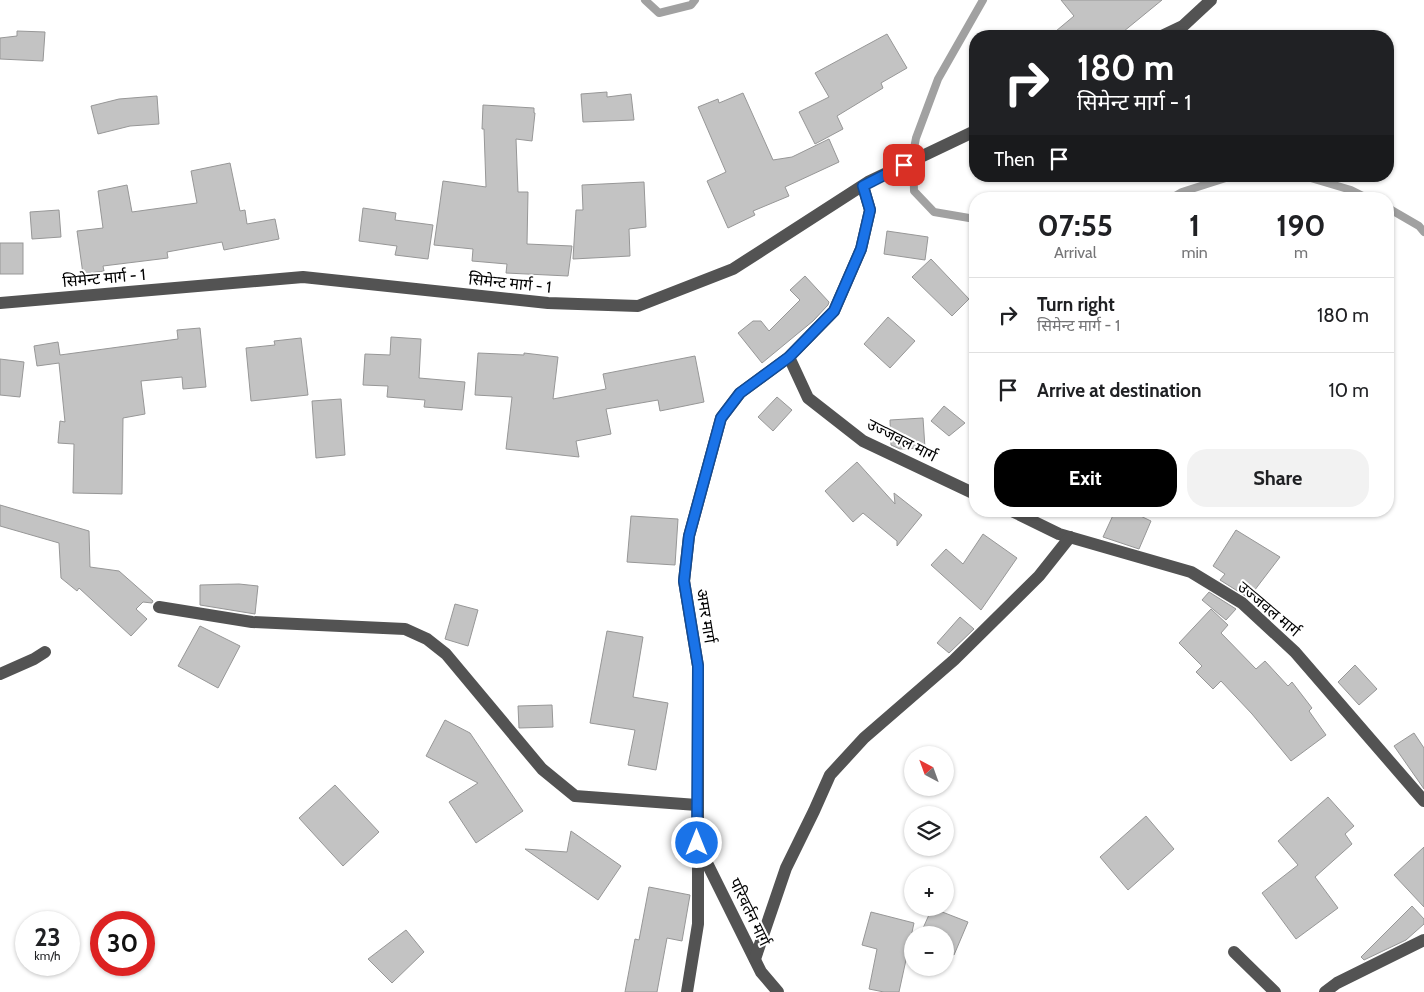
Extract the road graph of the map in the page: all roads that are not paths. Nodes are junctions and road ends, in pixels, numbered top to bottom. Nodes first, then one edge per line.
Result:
1 (1211, 0) edge
2 (1175, 30) edge
3 (969, 134) edge
4 (866, 184) junction
5 (0, 303) edge
6 (789, 357) junction
7 (969, 491) edge
8 (1025, 517) edge
9 (1070, 537) junction
10 (159, 607) dead end
11 (44, 652) dead end
12 (0, 674) edge
13 (1424, 801) edge
14 (697, 805) junction
15 (697, 843) junction
16 (1424, 940) edge
17 (1234, 952) dead end
18 (755, 959) junction
19 (687, 992) edge
20 (778, 992) edge
21 (1275, 992) edge
22 (1325, 992) edge

1 - 2 street
3 - 4 street, सिमेन्ट मार्ग - 1
4 - 5 street, सिमेन्ट मार्ग - 1
4 - 6 street, अमर मार्ग
6 - 7 street, उज्जवल मार्ग
6 - 14 street, अमर मार्ग
8 - 9 street, उज्जवल मार्ग
9 - 13 street, उज्जवल मार्ग
9 - 18 street
10 - 14 street
11 - 12 street
14 - 15 street, अमर मार्ग
15 - 18 street, परिवर्तन मार्ग
15 - 19 street, अमर मार्ग
16 - 22 street
17 - 21 street
18 - 20 street, परिवर्तन मार्ग

